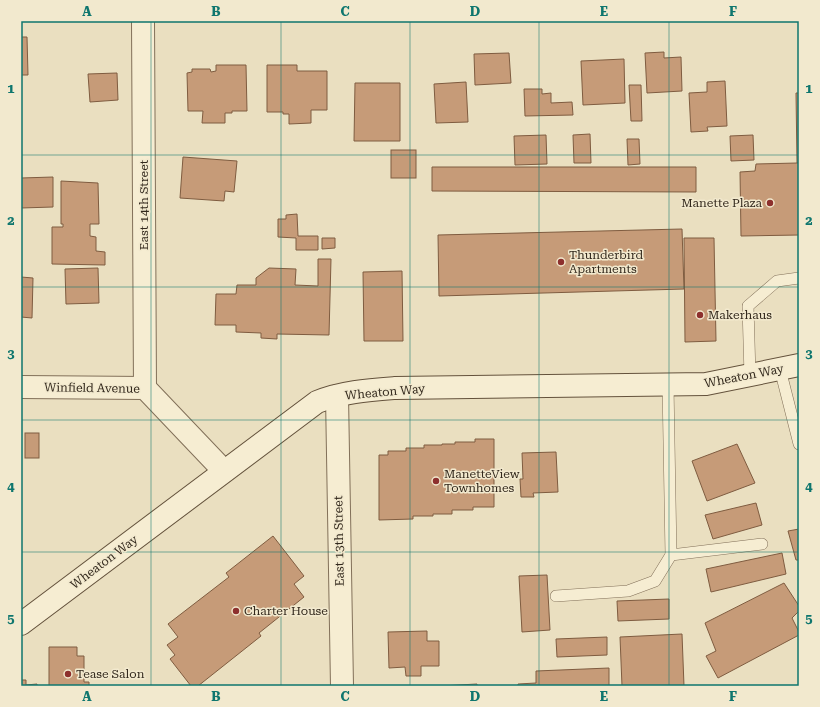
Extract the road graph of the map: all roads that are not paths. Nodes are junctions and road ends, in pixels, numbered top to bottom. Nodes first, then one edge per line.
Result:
1 (143, 21) edge
2 (799, 278) edge
3 (789, 367) edge
4 (750, 376) junction
5 (668, 385) junction
6 (21, 387) edge
7 (145, 388) junction
8 (337, 396) junction
9 (799, 444) edge
10 (224, 472) junction
11 (762, 544) dead end
12 (671, 555) junction
13 (556, 596) dead end
14 (21, 624) edge
15 (342, 686) edge

1 - 7 street, East 14th Street
2 - 4 lane
3 - 4 street, Wheaton Way
3 - 9 lane
4 - 5 street, Wheaton Way
5 - 8 street, Wheaton Way
5 - 12 lane
6 - 7 street, Winfield Avenue
7 - 10 street, Winfield Avenue
8 - 10 street, Wheaton Way
8 - 15 street, East 13th Street
10 - 14 street, Wheaton Way
11 - 12 lane
12 - 13 lane

